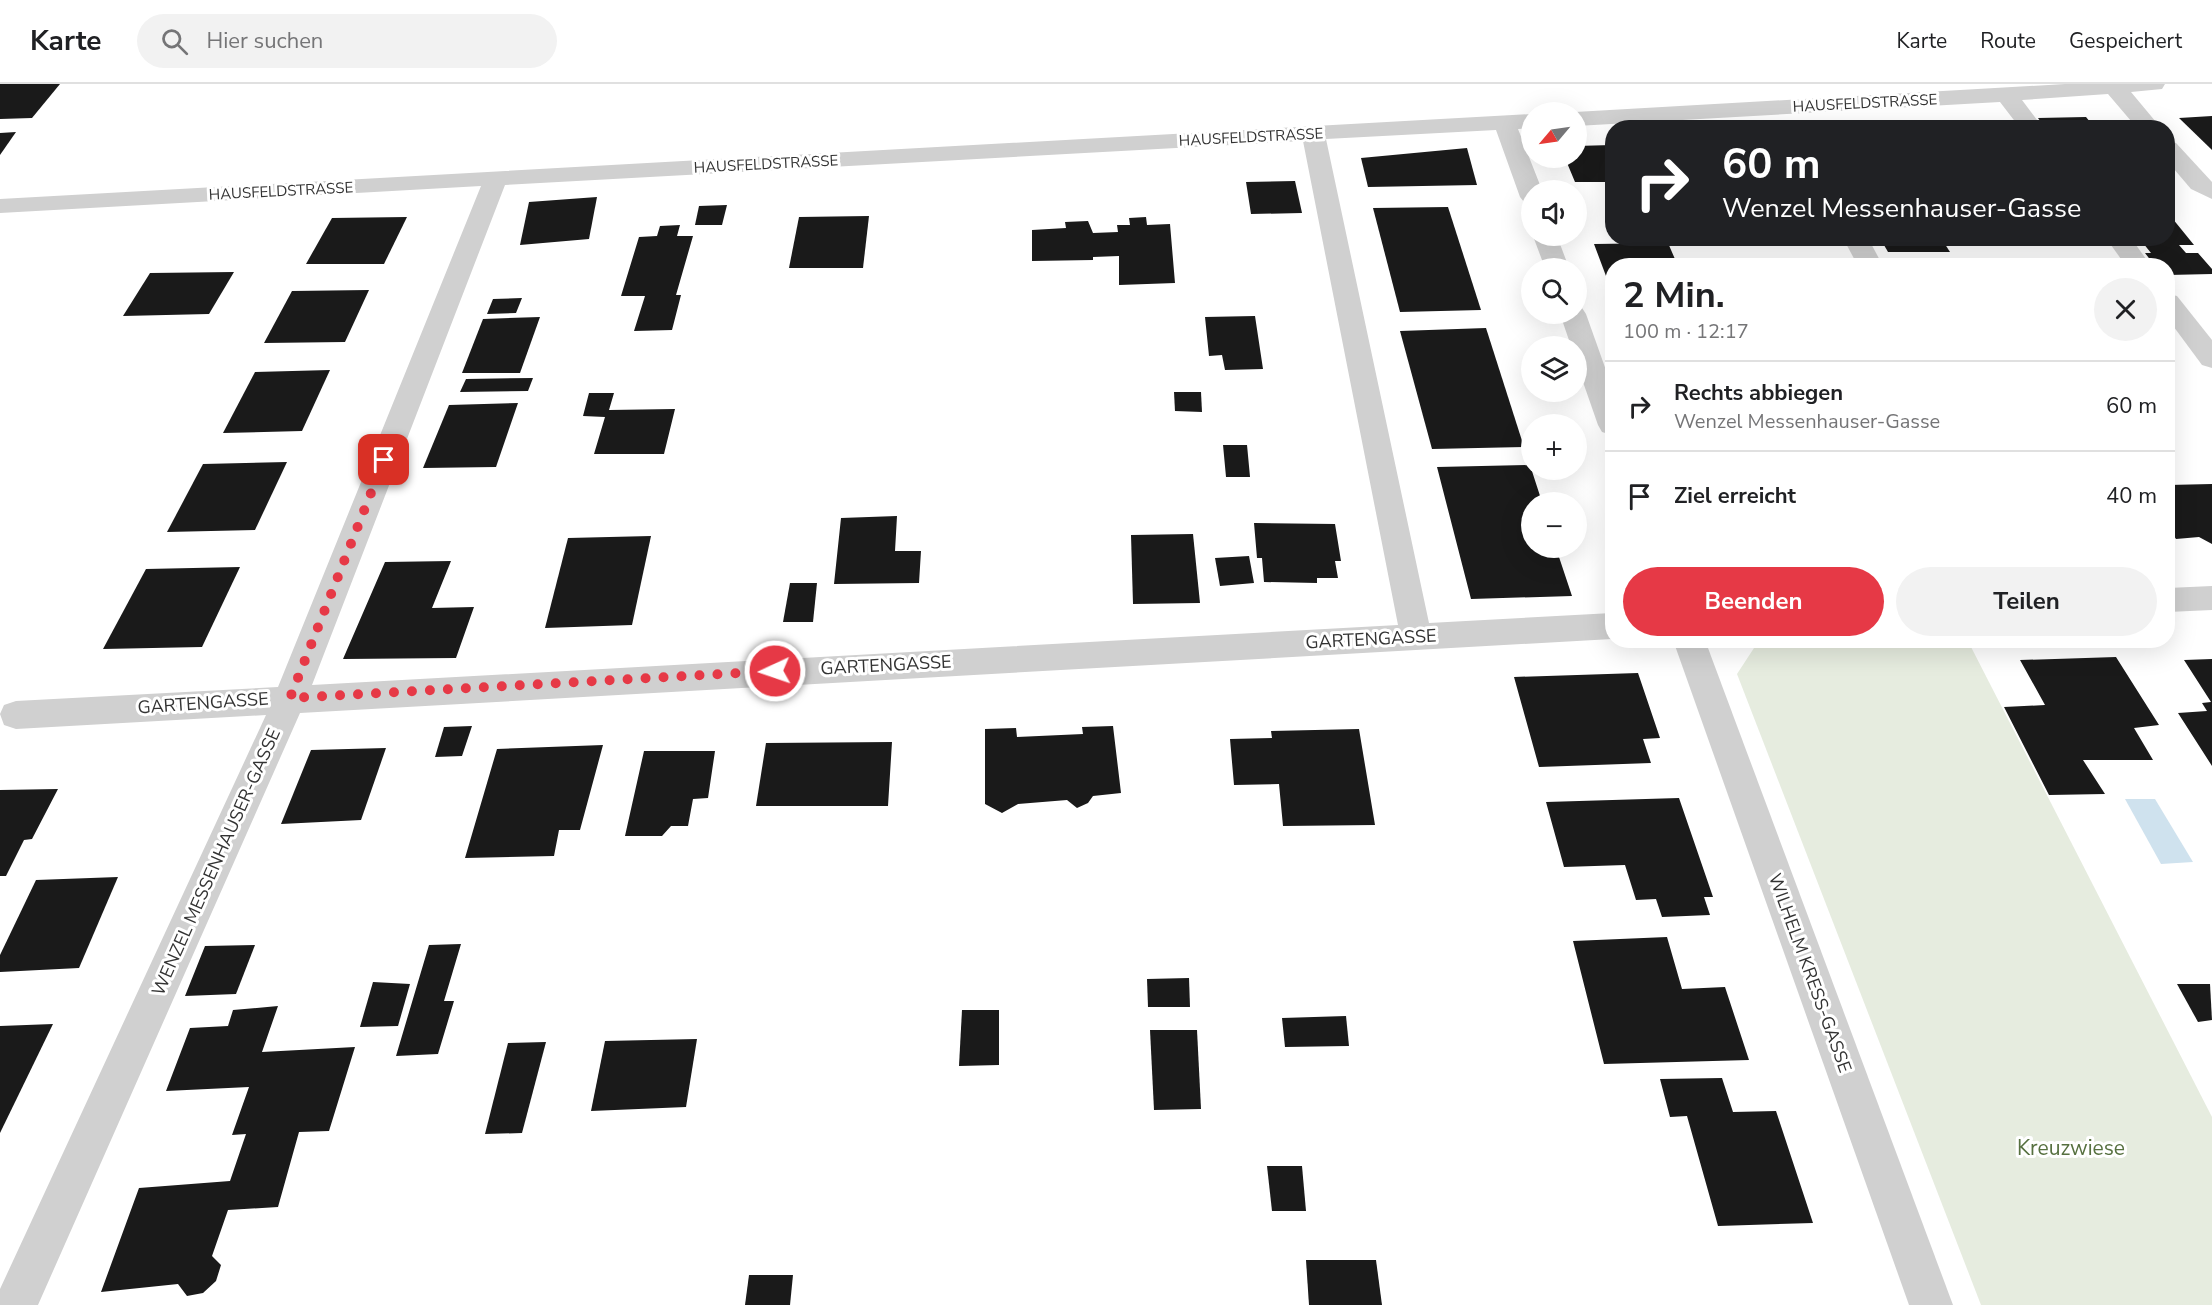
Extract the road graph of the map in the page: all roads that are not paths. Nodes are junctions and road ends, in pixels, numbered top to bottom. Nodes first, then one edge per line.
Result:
1 (2154, 84) edge
2 (2114, 87) junction
3 (2006, 95) junction
4 (1777, 107) junction
5 (1587, 118) edge
6 (1784, 120) edge
7 (2026, 120) edge
8 (2143, 120) edge
9 (1521, 122) edge
10 (1505, 123) junction
11 (1313, 133) junction
12 (2175, 156) edge
13 (495, 179) junction
14 (1526, 180) edge
15 (2212, 192) edge
16 (0, 206) edge
17 (2175, 311) edge
18 (1577, 324) edge
19 (2212, 359) edge
20 (1605, 405) edge
21 (2212, 598) edge
22 (2175, 600) edge
23 (1605, 626) edge
24 (1416, 637) junction
25 (1692, 648) edge
26 (290, 698) junction
27 (16, 715) dead end
28 (16, 1305) edge
29 (1931, 1305) edge

1 - 2 street, HAUSFELDSTRASSE
2 - 3 street, HAUSFELDSTRASSE
2 - 8 street
3 - 4 street, HAUSFELDSTRASSE
3 - 7 street
4 - 5 street, HAUSFELDSTRASSE
4 - 6 street
9 - 10 street, HAUSFELDSTRASSE
10 - 11 street, HAUSFELDSTRASSE
10 - 14 street
11 - 13 street, HAUSFELDSTRASSE
11 - 24 street
12 - 15 street
13 - 16 street, HAUSFELDSTRASSE
13 - 26 street, WENZEL MESSENHAUSER-GASSE
17 - 19 street
18 - 20 street
21 - 22 street
23 - 24 street, GARTENGASSE
24 - 26 street, GARTENGASSE
25 - 29 street, WILHELM KRESS-GASSE
26 - 27 street, GARTENGASSE
26 - 28 street, WENZEL MESSENHAUSER-GASSE

